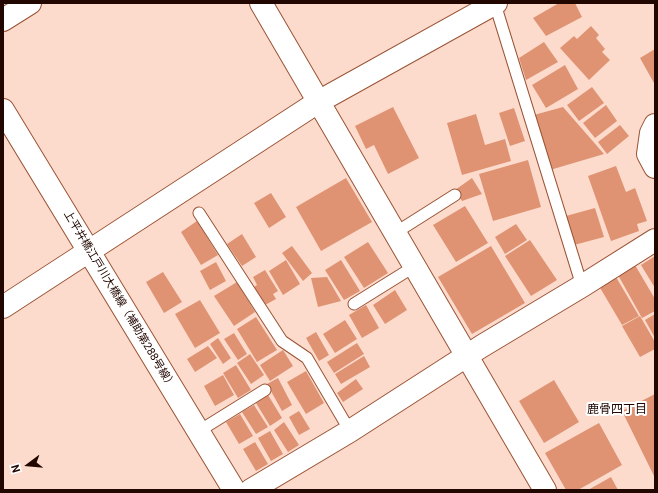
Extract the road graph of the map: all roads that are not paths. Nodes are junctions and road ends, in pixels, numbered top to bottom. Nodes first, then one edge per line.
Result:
1 (30, 3) edge
2 (261, 3) edge
3 (495, 3) edge
4 (3, 20) edge
5 (318, 102) junction
6 (3, 110) edge
7 (655, 125) edge
8 (655, 167) edge
9 (455, 195) dead end
10 (199, 213) dead end
11 (395, 233) junction
12 (655, 240) edge
13 (88, 251) junction
14 (415, 266) junction
15 (582, 286) junction
16 (354, 304) dead end
17 (3, 307) edge
18 (467, 356) junction
19 (265, 390) dead end
20 (350, 430) junction
21 (199, 431) junction
22 (234, 490) edge
23 (251, 490) edge
24 (546, 490) edge

1 - 4 street
2 - 5 street
3 - 5 street
3 - 15 lane
5 - 11 street
5 - 13 street
6 - 13 street, 上平井橋江戸川大橋線（補助第288号線）
7 - 8 street
9 - 11 lane
10 - 20 lane
11 - 14 street
12 - 15 street
13 - 17 street
13 - 21 street, 上平井橋江戸川大橋線（補助第288号線）
14 - 16 lane
14 - 18 street
15 - 18 street
18 - 20 street
18 - 24 street
19 - 21 lane
20 - 23 street
21 - 22 street, 上平井橋江戸川大橋線（補助第288号線）

